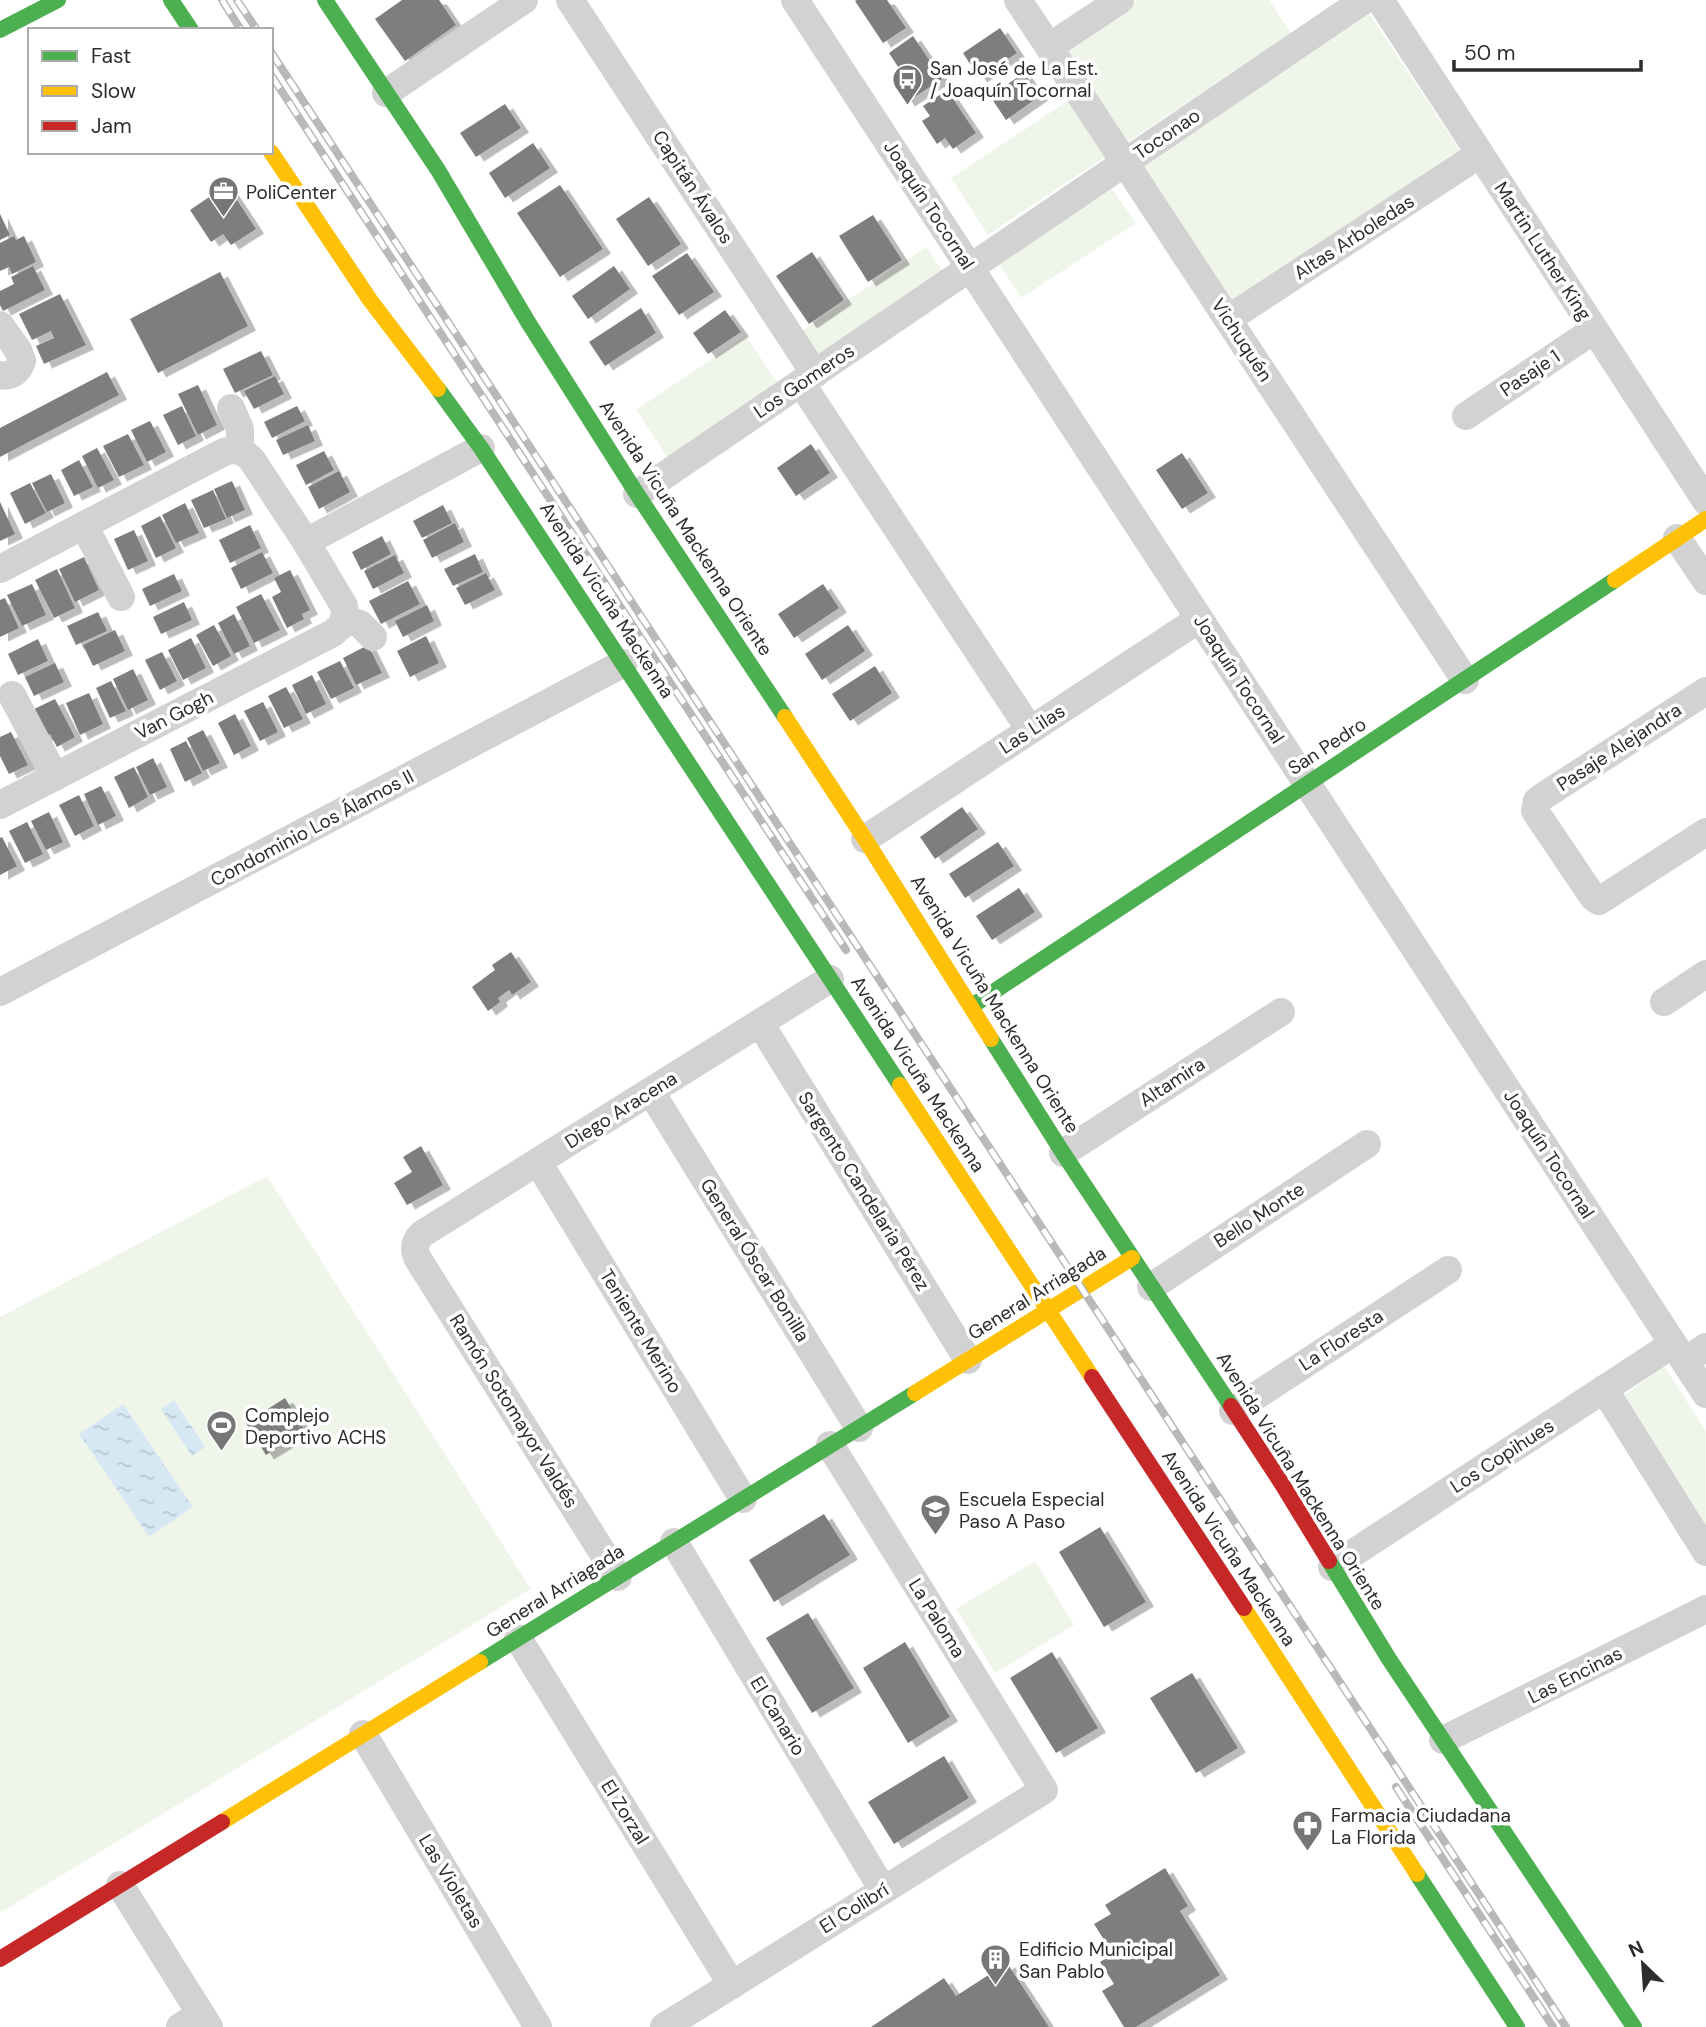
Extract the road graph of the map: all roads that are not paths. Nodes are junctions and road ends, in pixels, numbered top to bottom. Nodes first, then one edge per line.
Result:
1 (58, 0) edge
2 (172, 0) edge
3 (325, 0) edge
4 (524, 0) edge
5 (570, 0) edge
6 (795, 0) edge
7 (1018, 0) edge
8 (1120, 0) edge
9 (1364, 0) edge
10 (1380, 0) edge
11 (190, 28) edge
12 (0, 30) edge
13 (1049, 47) junction
14 (386, 93) junction
15 (272, 154) edge
16 (1479, 154) junction
17 (1126, 163) junction
18 (970, 268) junction
19 (1228, 319) junction
20 (0, 325) edge
21 (1594, 330) junction
22 (0, 375) edge
23 (808, 379) junction
24 (231, 408) dead end
25 (1466, 416) dead end
26 (481, 448) junction
27 (240, 450) junction
28 (637, 494) junction
29 (1706, 501) edge
30 (1706, 519) edge
31 (83, 525) junction
32 (1677, 538) junction
33 (306, 542) junction
34 (0, 569) edge
35 (1706, 581) edge
36 (121, 597) dead end
37 (344, 619) junction
38 (1199, 619) junction
39 (373, 637) dead end
40 (624, 663) junction
41 (1465, 680) junction
42 (1706, 691) edge
43 (12, 695) dead end
44 (1030, 730) junction
45 (55, 777) junction
46 (1307, 784) junction
47 (0, 805) edge
48 (1706, 832) edge
49 (865, 839) junction
50 (1706, 974) edge
51 (830, 979) junction
52 (0, 992) edge
53 (1664, 1002) dead end
54 (972, 1006) junction
55 (1281, 1012) dead end
56 (760, 1023) junction
57 (651, 1091) junction
58 (1367, 1144) dead end
59 (1063, 1153) junction
60 (538, 1162) junction
61 (415, 1245) joint
62 (1132, 1258) junction
63 (1448, 1270) dead end
64 (1151, 1287) junction
65 (1048, 1312) junction
66 (1688, 1351) edge
67 (968, 1360) junction
68 (1604, 1390) junction
69 (1706, 1394) edge
70 (1233, 1411) junction
71 (859, 1428) junction
72 (830, 1445) junction
73 (743, 1499) junction
74 (674, 1542) junction
75 (1706, 1552) edge
76 (1332, 1567) junction
77 (618, 1577) junction
78 (1706, 1609) edge
79 (518, 1638) junction
80 (363, 1734) junction
81 (1443, 1740) junction
82 (1044, 1790) joint
83 (120, 1885) junction
84 (883, 1890) junction
85 (0, 1959) edge
86 (732, 1985) junction
87 (196, 2023) edge
88 (538, 2027) edge
89 (664, 2027) edge
90 (1517, 2027) edge
91 (1634, 2027) edge

1 - 12 main road
2 - 11 main road
3 - 14 main road, Avenida Vicuña Mackenna Oriente
4 - 14 street
5 - 23 street, Capitán Ávalos
6 - 18 street, Joaquín Tocornal
7 - 13 street, Vichuquén
8 - 13 street
9 - 17 street, Toconao
10 - 16 street, Martin Luther King
13 - 17 street, Vichuquén
14 - 28 main road, Avenida Vicuña Mackenna Oriente
15 - 26 main road, Avenida Vicuña Mackenna
16 - 19 street, Altas Arboledas
16 - 21 street, Martin Luther King
17 - 18 street, Toconao
17 - 19 street, Vichuquén
18 - 23 street, Los Gomeros
18 - 38 street, Joaquín Tocornal
19 - 41 street, Vichuquén
20 - 22 street
21 - 25 street, Pasaje 1
21 - 29 street, Martin Luther King
23 - 28 street, Los Gomeros
23 - 44 street, Capitán Ávalos
24 - 27 street
26 - 33 street
26 - 40 main road, Avenida Vicuña Mackenna
27 - 31 street
27 - 33 street
28 - 49 main road, Avenida Vicuña Mackenna Oriente
30 - 32 main road, San Pedro
31 - 34 street
31 - 36 street
32 - 35 street
32 - 41 main road, San Pedro
33 - 37 street
37 - 39 street
37 - 45 street, Van Gogh
38 - 44 street, Las Lilas
38 - 46 street, Joaquín Tocornal
40 - 51 main road, Avenida Vicuña Mackenna
40 - 52 street, Condominio Los Álamos II
41 - 46 main road, San Pedro
42 - 48 street, Pasaje Alejandra
43 - 45 street
44 - 49 street, Las Lilas
45 - 47 street, Van Gogh
46 - 54 main road, San Pedro
46 - 66 street, Joaquín Tocornal
49 - 54 main road, Avenida Vicuña Mackenna Oriente
50 - 53 street
51 - 56 street, Diego Aracena
51 - 65 main road, Avenida Vicuña Mackenna
54 - 59 main road, Avenida Vicuña Mackenna Oriente
55 - 59 street, Altamira
56 - 57 street, Diego Aracena
56 - 67 street, Sargento Candelaria Pérez
57 - 60 street, Diego Aracena
57 - 71 street, General Óscar Bonilla
58 - 64 street, Bello Monte
59 - 62 main road, Avenida Vicuña Mackenna Oriente
60 - 61 street, Diego Aracena
60 - 73 street, Teniente Merino
61 - 77 street, Ramón Sotomayor Valdés
62 - 64 main road, Avenida Vicuña Mackenna Oriente
62 - 65 main road, General Arriagada
63 - 70 street, La Floresta
64 - 70 main road, Avenida Vicuña Mackenna Oriente
65 - 67 main road, General Arriagada
65 - 90 main road, Avenida Vicuña Mackenna
66 - 68 street, Los Copihues
66 - 69 street, Joaquín Tocornal
67 - 71 main road, General Arriagada
68 - 75 street
68 - 76 street, Los Copihues
70 - 76 main road, Avenida Vicuña Mackenna Oriente
71 - 72 main road, General Arriagada
72 - 73 main road, General Arriagada
72 - 82 street, La Paloma
73 - 74 main road, General Arriagada
74 - 77 main road, General Arriagada
74 - 84 street, El Canario
76 - 81 main road, Avenida Vicuña Mackenna Oriente
77 - 79 main road, General Arriagada
78 - 81 street, Las Encinas
79 - 80 main road, General Arriagada
79 - 86 street, El Zorzal
80 - 83 main road, General Arriagada
80 - 88 street, Las Violetas
81 - 91 main road, Avenida Vicuña Mackenna Oriente
82 - 84 street, El Colibrí
83 - 85 main road, General Arriagada
83 - 87 street
84 - 86 street, El Colibrí
86 - 89 street, El Colibrí

